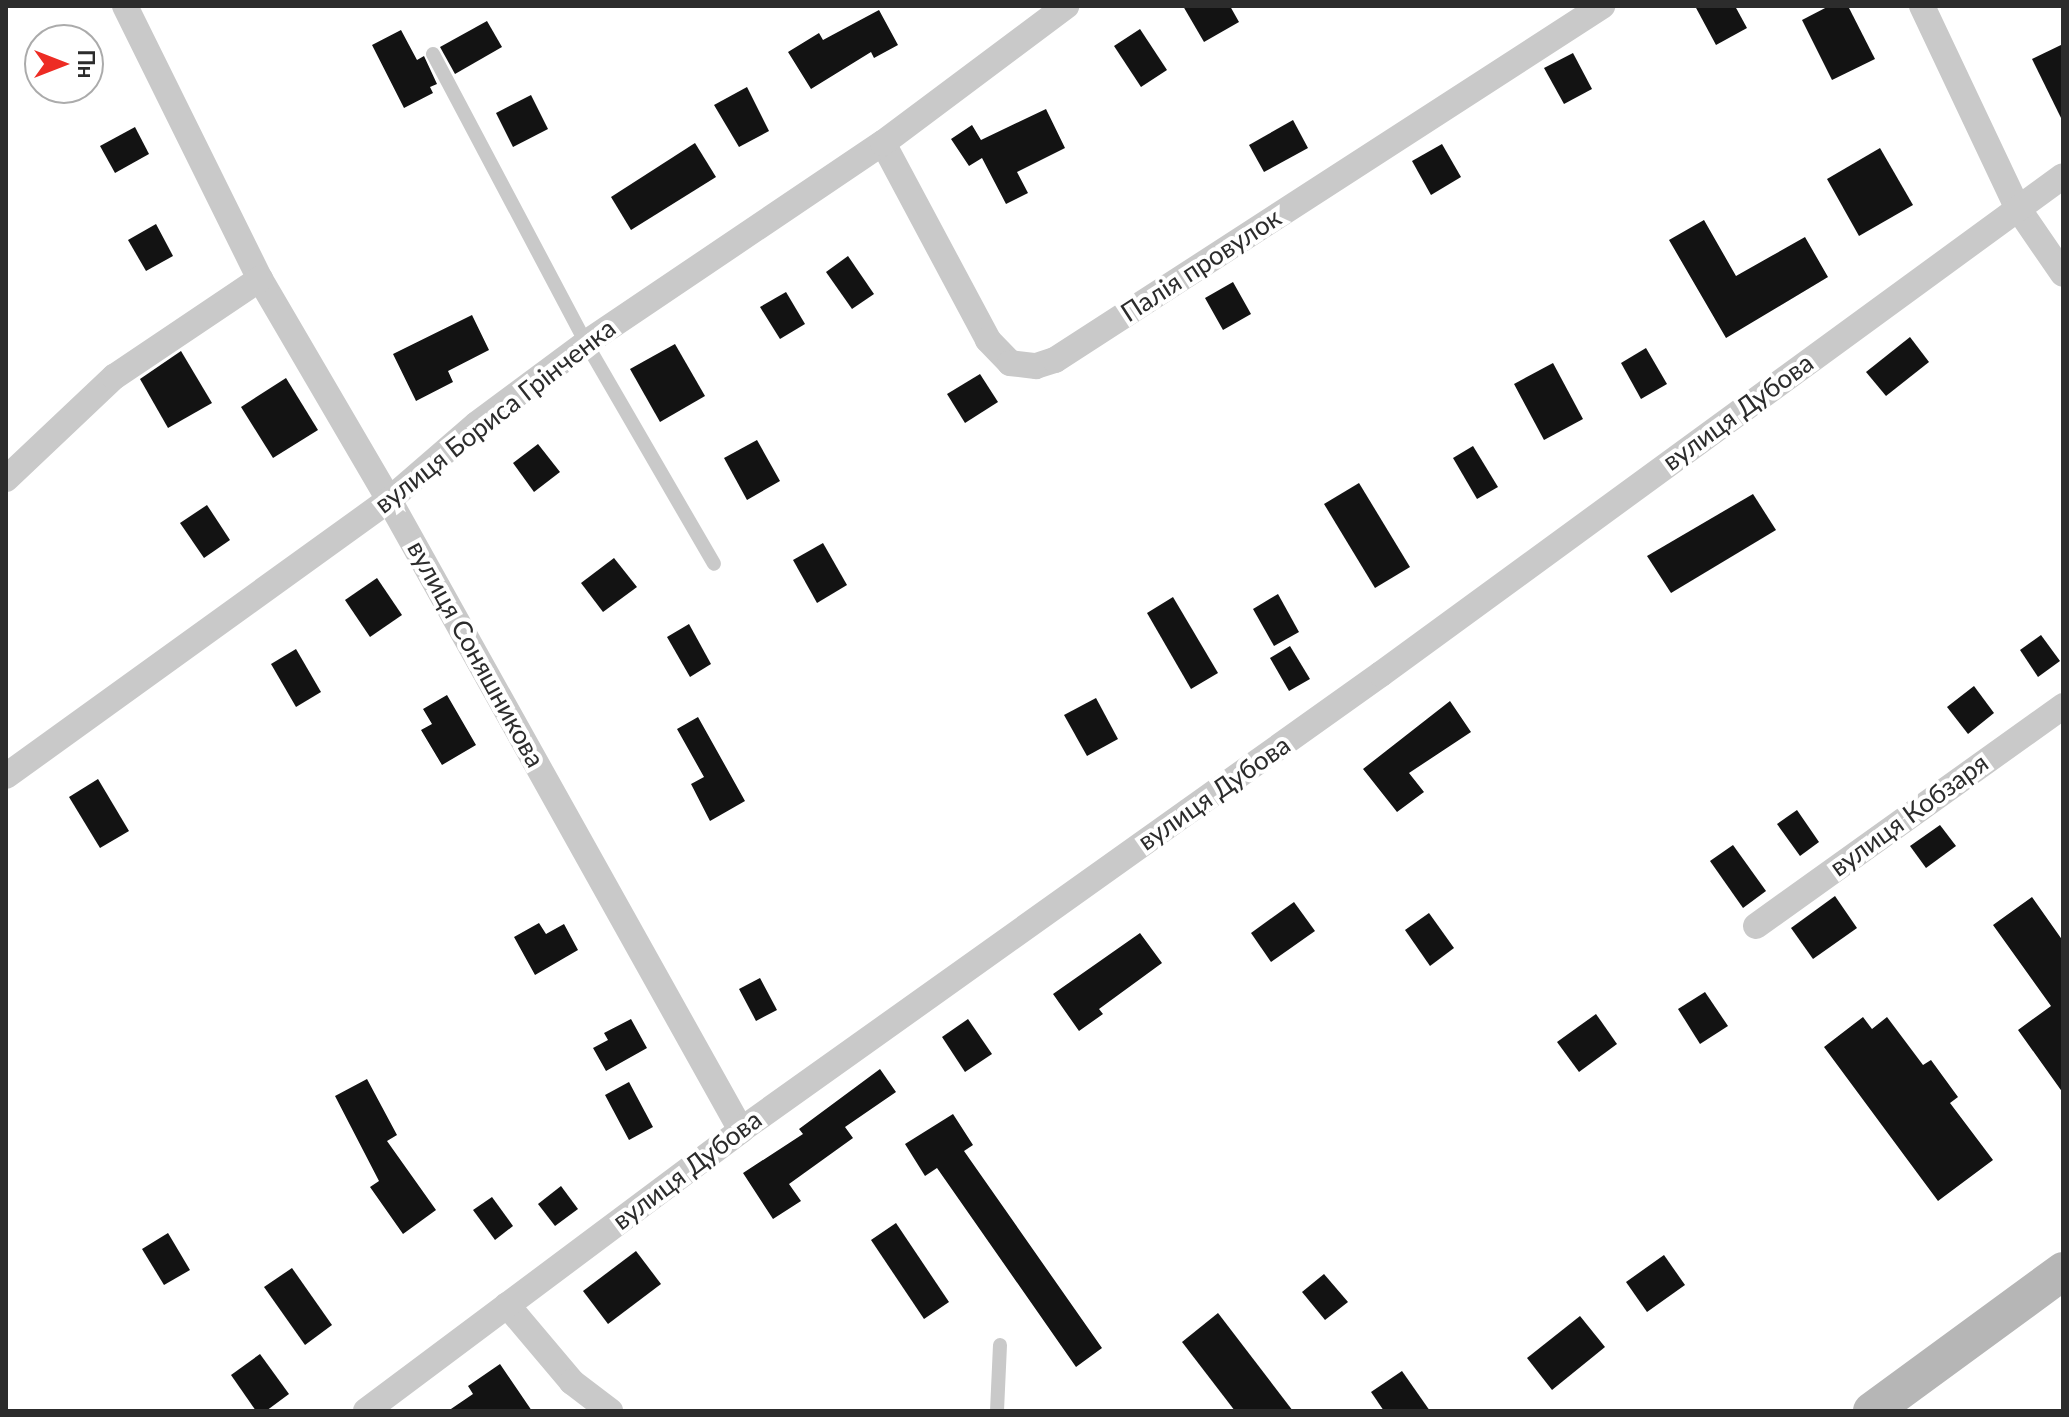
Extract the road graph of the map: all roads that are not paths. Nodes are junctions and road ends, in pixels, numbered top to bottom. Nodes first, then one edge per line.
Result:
1 (125, 6) edge
2 (1066, 6) edge
3 (1602, 6) edge
4 (1922, 6) edge
5 (433, 54) dead end
6 (883, 143) junction
7 (2063, 176) edge
8 (2017, 207) junction
9 (2063, 274) edge
10 (260, 279) junction
11 (586, 343) junction
12 (6, 479) edge
13 (389, 500) junction
14 (714, 564) dead end
15 (2063, 706) edge
16 (6, 776) edge
17 (1756, 926) dead end
18 (741, 1130) junction
19 (2063, 1271) edge
20 (507, 1305) junction
21 (1000, 1345) dead end
22 (366, 1411) edge
23 (610, 1411) edge
24 (997, 1411) edge
25 (1872, 1411) edge

1 - 10 street, вулиця Соняшникова
2 - 6 street, вулиця Бориса Грінченка
3 - 6 street, Палія провулок
4 - 8 street
5 - 11 lane
6 - 11 street, вулиця Бориса Грінченка
7 - 8 street, вулиця Дубова
8 - 9 street
8 - 18 street, вулиця Дубова
10 - 12 street
10 - 13 street, вулиця Соняшникова
11 - 13 street, вулиця Бориса Грінченка
11 - 14 lane
13 - 16 street, вулиця Бориса Грінченка
13 - 18 street, вулиця Соняшникова
15 - 17 street, вулиця Кобзаря
18 - 20 street, вулиця Дубова
19 - 25 street
20 - 22 street, вулиця Дубова
20 - 23 street
21 - 24 lane

